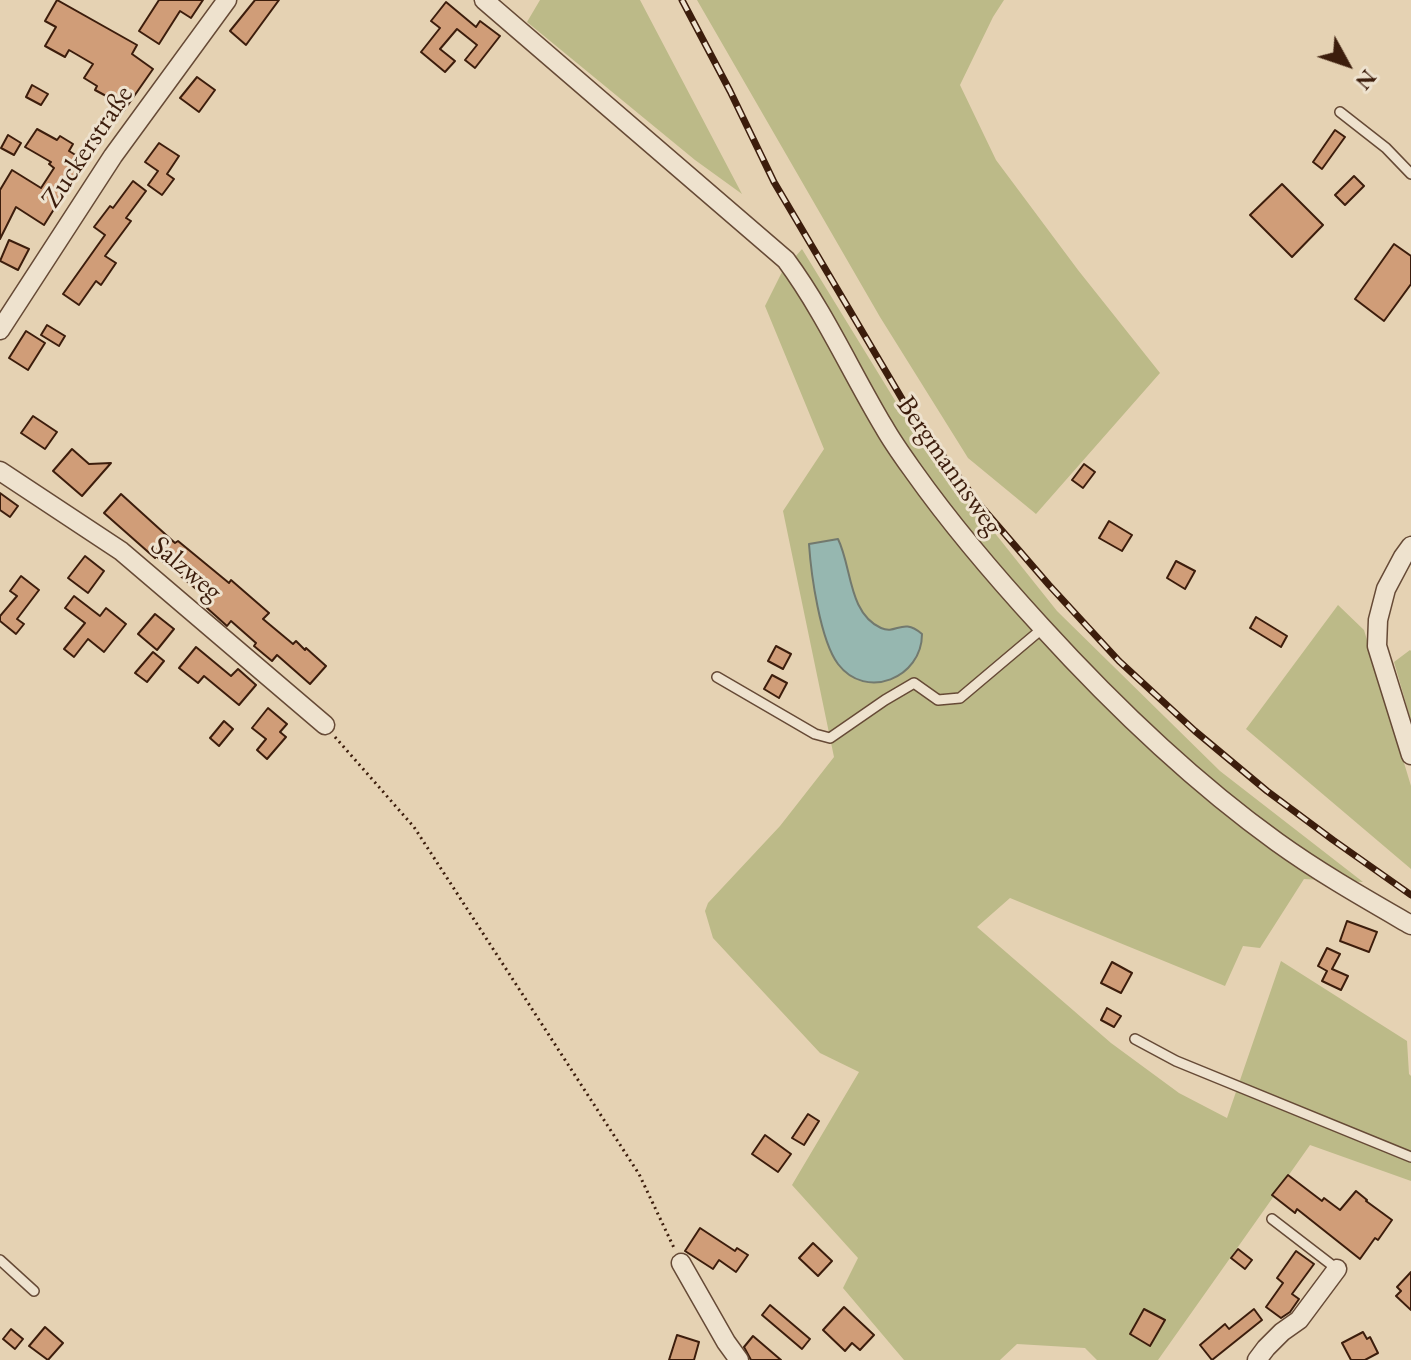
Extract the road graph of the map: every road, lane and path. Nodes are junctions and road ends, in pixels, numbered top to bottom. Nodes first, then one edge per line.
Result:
1 (227, 0) edge
2 (484, 0) edge
3 (1340, 112) dead end
4 (1411, 174) edge
5 (0, 330) edge
6 (0, 471) edge
7 (1411, 546) edge
8 (1043, 628) junction
9 (717, 677) dead end
10 (325, 725) joint
11 (1411, 755) edge
12 (1411, 925) edge
13 (1135, 1039) dead end
14 (1411, 1157) edge
15 (1272, 1219) dead end
16 (0, 1260) edge
17 (681, 1263) joint
18 (1337, 1269) joint
19 (34, 1291) dead end
20 (723, 1351) edge
21 (739, 1360) edge
22 (1257, 1360) edge

1 - 5 street, Zuckerstraße
2 - 8 street, Bergmannsweg
3 - 4 lane
6 - 10 street, Salzweg
7 - 11 street
8 - 9 lane
8 - 12 street, Bergmannsweg
10 - 17 path
13 - 14 lane
15 - 18 lane
16 - 19 lane
17 - 20 street
18 - 22 street
20 - 21 street

